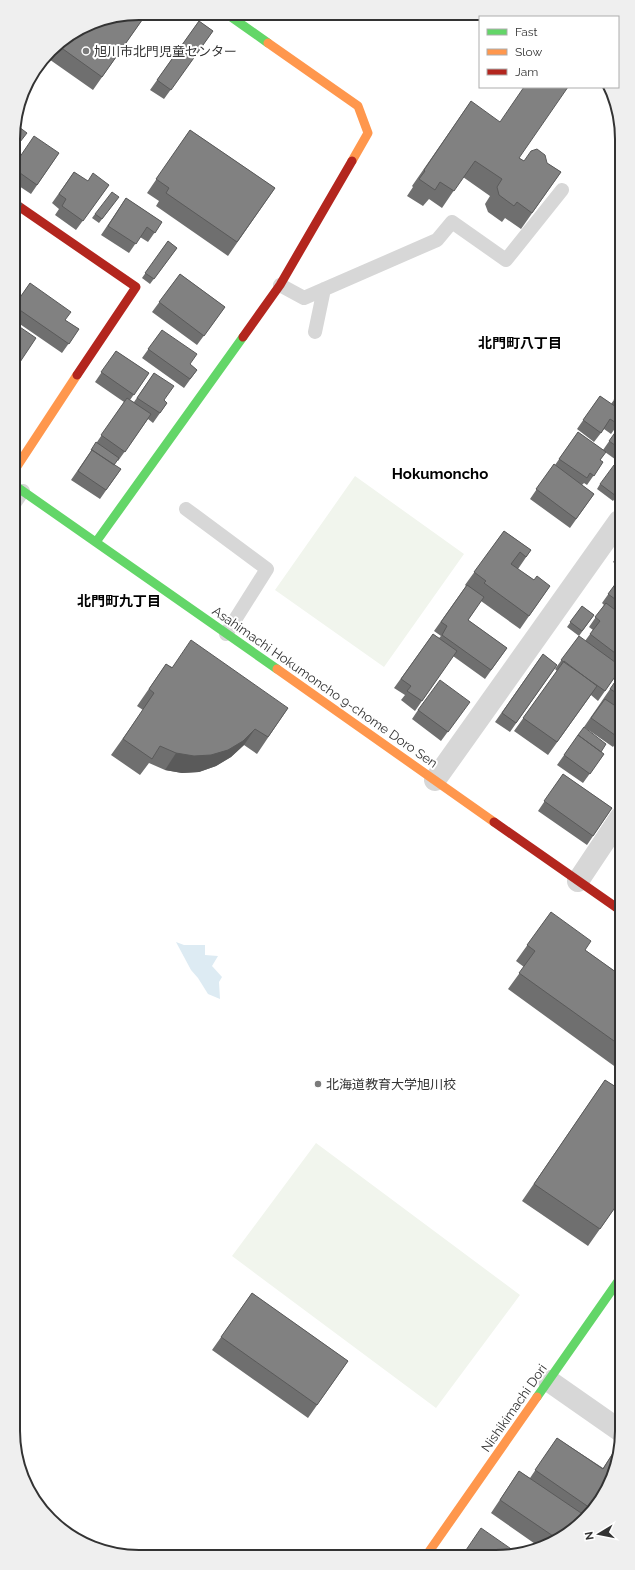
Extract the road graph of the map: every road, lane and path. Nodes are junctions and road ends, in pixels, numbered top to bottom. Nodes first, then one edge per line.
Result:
1 (236, 20) edge
2 (562, 190) dead end
3 (20, 207) edge
4 (280, 285) junction
5 (324, 290) junction
6 (315, 332) dead end
7 (20, 462) edge
8 (20, 489) edge
9 (186, 509) dead end
10 (615, 527) edge
11 (96, 542) junction
12 (226, 634) junction
13 (435, 780) junction
14 (615, 825) edge
15 (578, 880) junction
16 (615, 906) edge
17 (615, 1286) edge
18 (549, 1381) junction
19 (615, 1427) edge
20 (430, 1550) edge

1 - 4 street
2 - 5 lane
3 - 7 street
4 - 5 lane
4 - 11 street
5 - 6 lane
8 - 11 street, Asahimachi Hokumoncho 9-chome Doro Sen
9 - 12 lane
10 - 13 street
11 - 12 street, Asahimachi Hokumoncho 9-chome Doro Sen
12 - 13 street, Asahimachi Hokumoncho 9-chome Doro Sen
13 - 15 street, Asahimachi Hokumoncho 9-chome Doro Sen
14 - 15 street
15 - 16 street, Asahimachi Hokumoncho 9-chome Doro Sen
17 - 18 street, Nishikimachi Dori
18 - 19 street
18 - 20 street, Nishikimachi Dori

